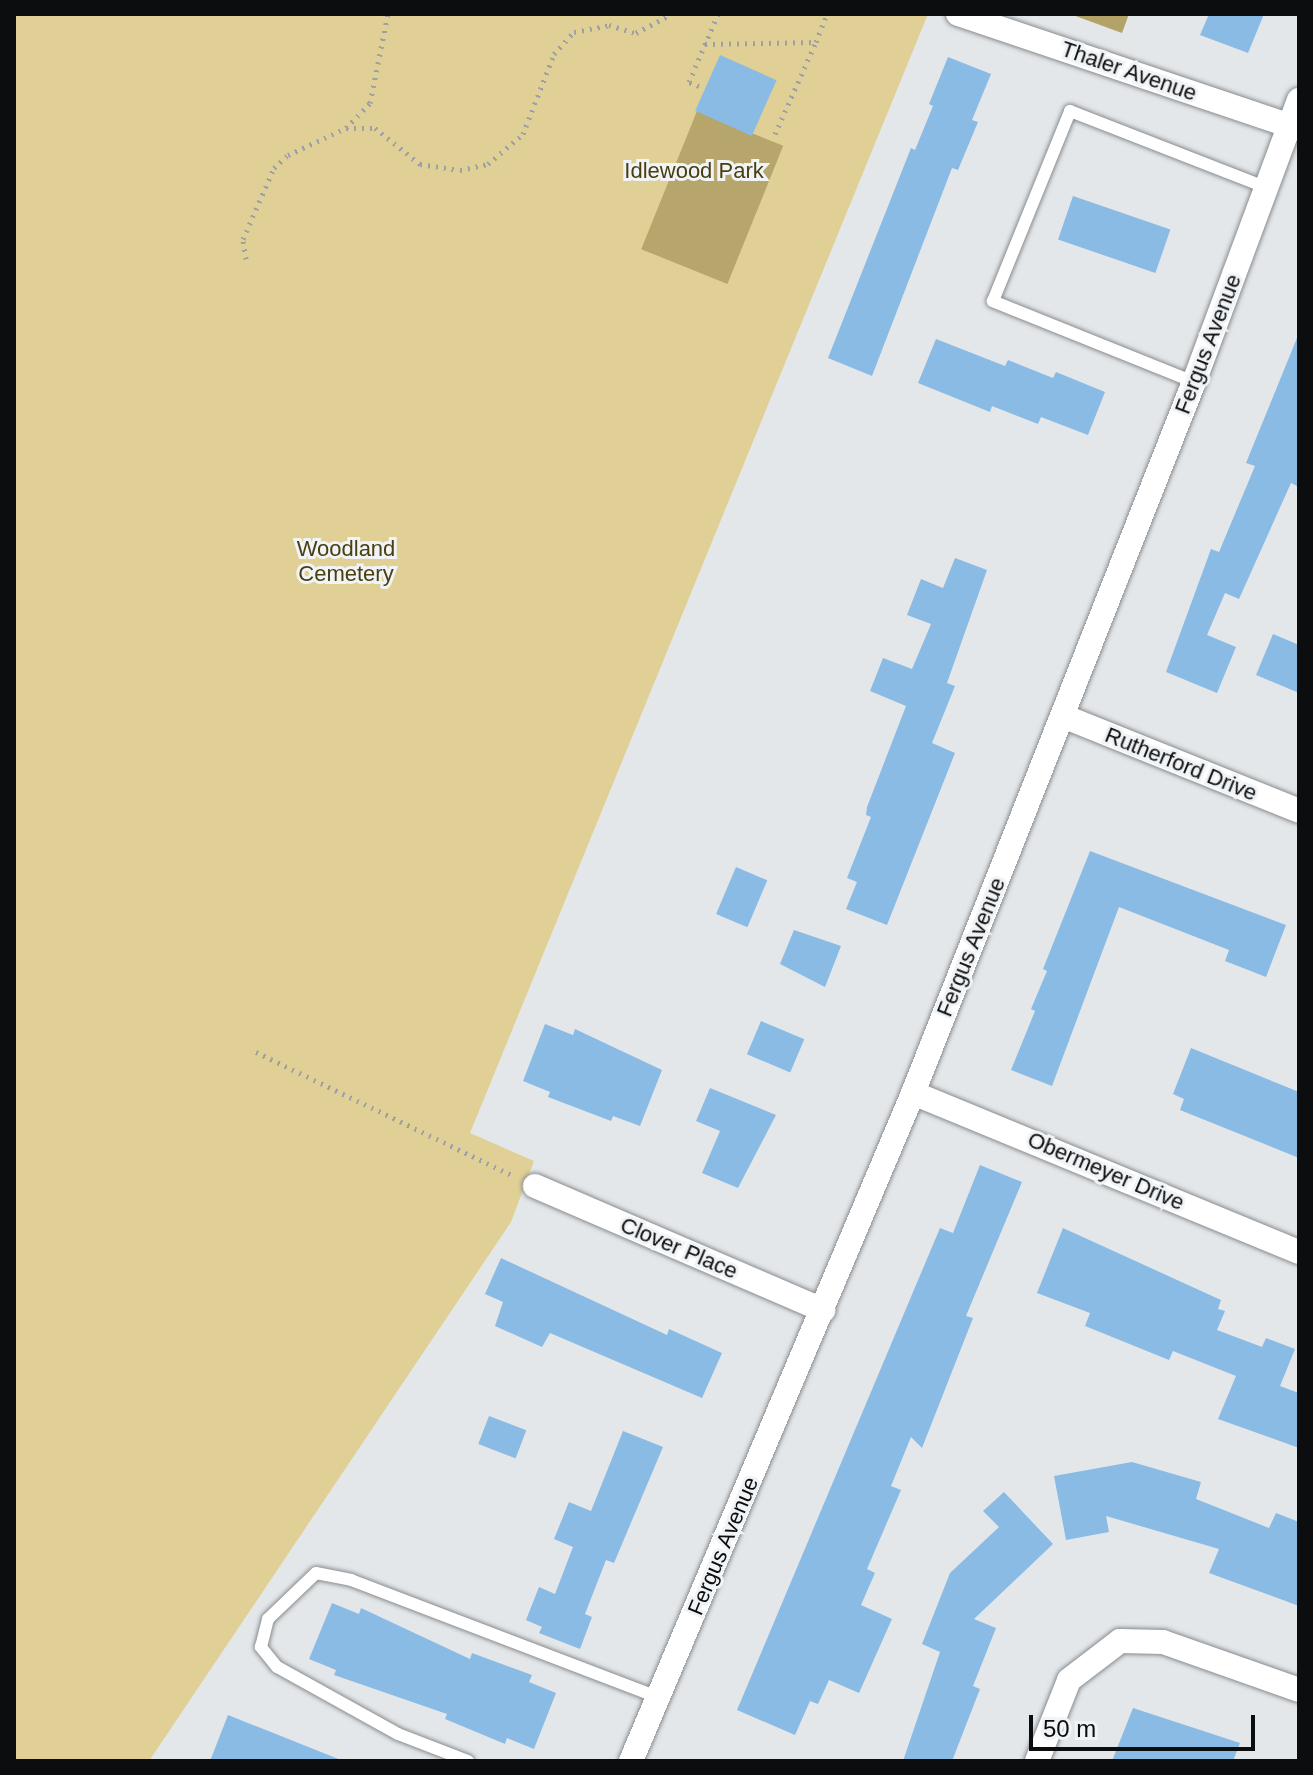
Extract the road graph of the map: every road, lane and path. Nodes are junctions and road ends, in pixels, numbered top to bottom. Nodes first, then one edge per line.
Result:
1 (388, 14) edge
2 (671, 14) edge
3 (718, 14) edge
4 (827, 14) edge
5 (958, 14) edge
6 (816, 42) junction
7 (705, 44) junction
8 (699, 86) dead end
9 (1299, 100) edge
10 (1295, 127) edge
11 (346, 128) junction
12 (775, 134) dead end
13 (1268, 188) junction
14 (246, 259) dead end
15 (1194, 382) junction
16 (1063, 716) junction
17 (1299, 811) edge
18 (256, 1052) dead end
19 (913, 1093) junction
20 (535, 1186) joint
21 (1299, 1252) edge
22 (823, 1310) junction
23 (1299, 1690) edge
24 (658, 1697) junction
25 (468, 1761) edge
26 (631, 1761) edge
27 (1037, 1761) edge

1 - 11 path
2 - 11 path
3 - 7 path
4 - 6 path
5 - 10 street, Thaler Avenue
6 - 7 path
6 - 12 path
7 - 8 path
9 - 10 street, Fergus Avenue
10 - 13 street, Fergus Avenue
11 - 14 path
13 - 15 street, Fergus Avenue
13 - 15 lane
15 - 16 street, Fergus Avenue
16 - 17 street, Rutherford Drive
16 - 19 street, Fergus Avenue
18 - 20 path
19 - 21 street, Obermeyer Drive
19 - 22 street, Fergus Avenue
20 - 22 street, Clover Place
22 - 24 street, Fergus Avenue
23 - 27 street
24 - 25 lane
24 - 26 street, Fergus Avenue

